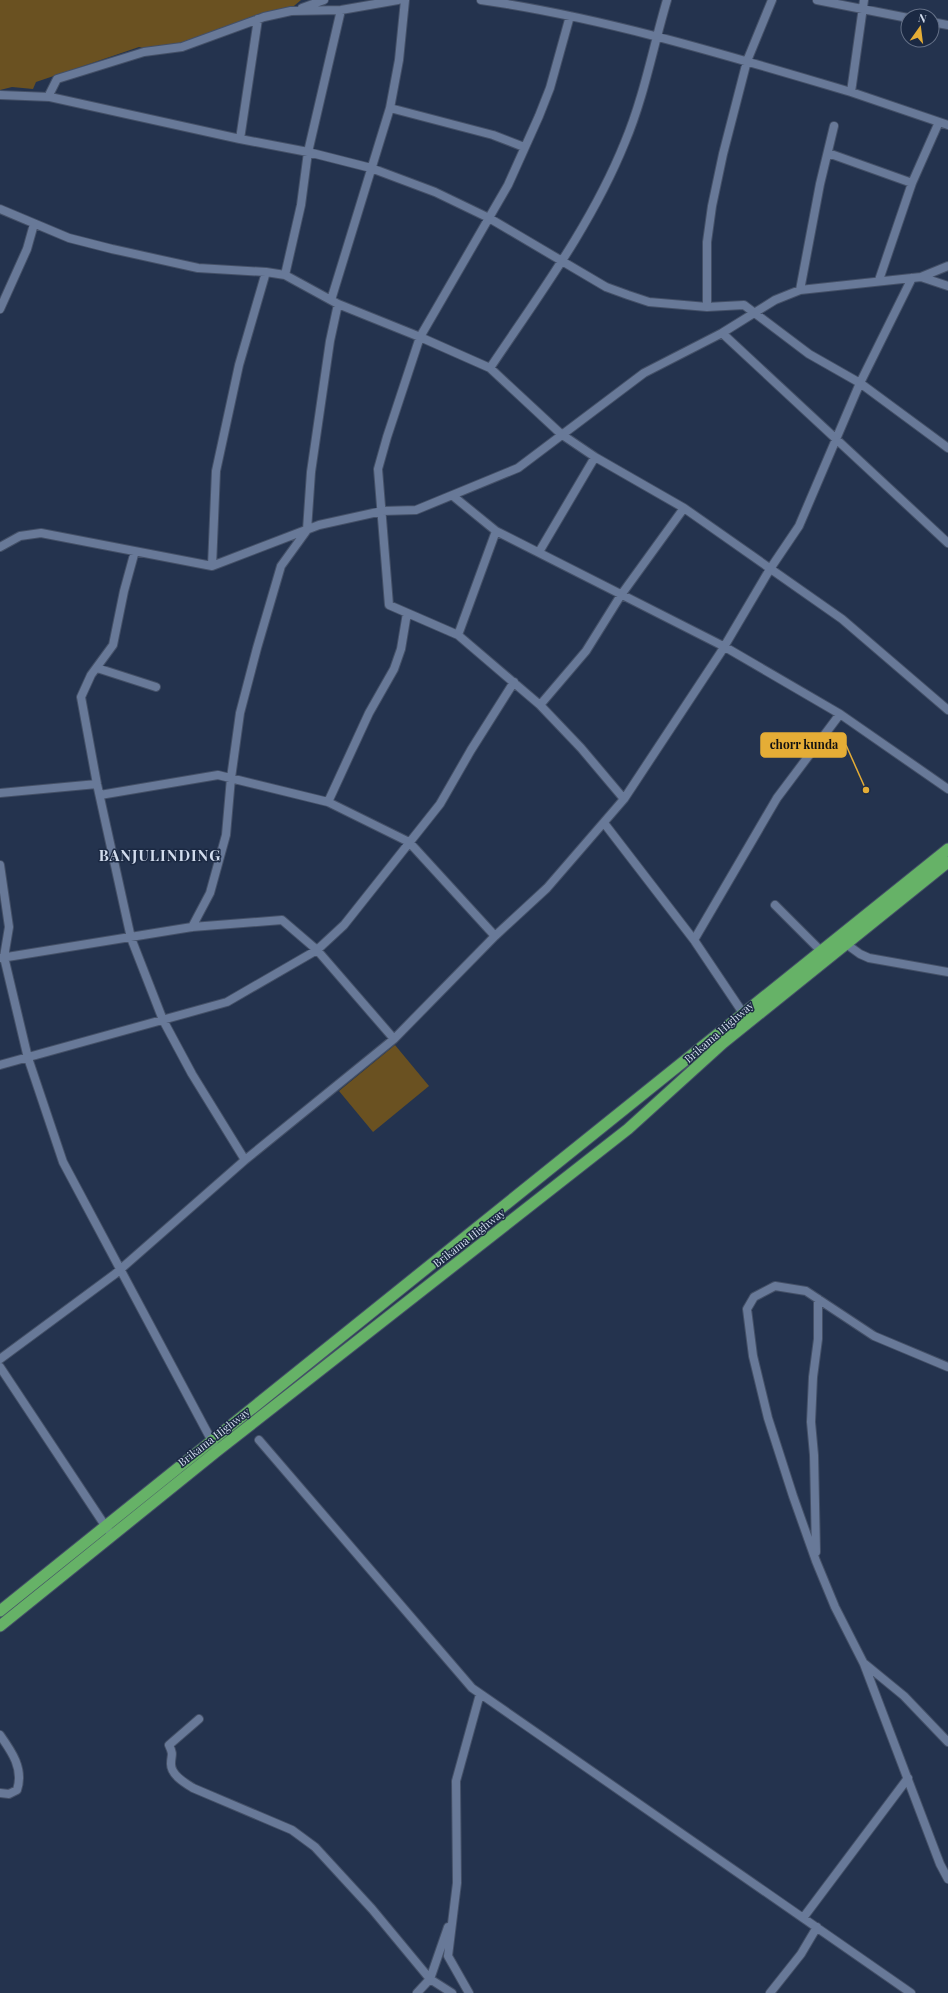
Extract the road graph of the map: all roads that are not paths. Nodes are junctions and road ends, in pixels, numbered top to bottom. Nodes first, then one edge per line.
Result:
1 (324, 0) edge
2 (398, 0) edge
3 (405, 0) edge
4 (480, 0) edge
5 (667, 0) edge
6 (772, 0) edge
7 (817, 0) edge
8 (864, 0) edge
9 (862, 9) junction
10 (341, 10) junction
11 (292, 12) junction
12 (570, 16) junction
13 (900, 16) edge
14 (258, 19) junction
15 (656, 37) junction
16 (747, 61) junction
17 (851, 92) junction
18 (0, 95) edge
19 (50, 97) junction
20 (390, 108) junction
21 (939, 122) junction
22 (834, 126) dead end
23 (948, 126) edge
24 (240, 139) junction
25 (524, 147) junction
26 (308, 152) junction
27 (828, 154) junction
28 (371, 168) junction
29 (912, 183) junction
30 (0, 208) edge
31 (488, 218) junction
32 (34, 224) junction
33 (562, 261) junction
34 (948, 266) edge
35 (266, 272) junction
36 (285, 275) junction
37 (921, 277) junction
38 (912, 278) junction
39 (879, 280) junction
40 (948, 286) edge
41 (800, 290) junction
42 (335, 302) junction
43 (707, 307) junction
44 (0, 309) edge
45 (752, 313) junction
46 (722, 333) junction
47 (420, 336) junction
48 (490, 368) junction
49 (860, 383) junction
50 (561, 434) junction
51 (836, 439) junction
52 (948, 448) edge
53 (595, 458) junction
54 (453, 496) junction
55 (684, 508) junction
56 (382, 511) junction
57 (307, 530) junction
58 (496, 531) junction
59 (948, 543) edge
60 (0, 547) edge
61 (135, 551) junction
62 (539, 552) junction
63 (212, 566) junction
64 (770, 569) junction
65 (621, 595) junction
66 (407, 613) junction
67 (458, 635) junction
68 (725, 647) junction
69 (97, 668) junction
70 (514, 682) junction
71 (156, 687) dead end
72 (540, 705) junction
73 (948, 710) edge
74 (840, 714) junction
75 (231, 778) junction
76 (97, 784) junction
77 (948, 789) edge
78 (0, 794) edge
79 (100, 795) junction
80 (624, 799) junction
81 (328, 802) junction
82 (604, 823) junction
83 (409, 842) junction
84 (948, 849) edge
85 (948, 862) edge
86 (0, 866) edge
87 (2, 881) edge
88 (775, 905) dead end
89 (192, 927) junction
90 (494, 936) junction
91 (131, 938) junction
92 (694, 940) junction
93 (842, 941) junction
94 (317, 950) junction
95 (821, 951) junction
96 (2, 958) edge
97 (948, 972) edge
98 (743, 1013) junction
99 (163, 1020) junction
100 (394, 1039) junction
101 (28, 1058) junction
102 (0, 1065) edge
103 (246, 1160) junction
104 (119, 1269) junction
105 (818, 1299) junction
106 (0, 1360) edge
107 (948, 1367) edge
108 (0, 1368) edge
109 (212, 1440) junction
110 (259, 1440) dead end
111 (217, 1451) junction
112 (109, 1531) junction
113 (816, 1561) junction
114 (0, 1611) edge
115 (0, 1626) edge
116 (864, 1664) junction
117 (480, 1694) junction
118 (199, 1719) dead end
119 (0, 1735) edge
120 (948, 1742) edge
121 (908, 1778) junction
122 (0, 1793) edge
123 (948, 1879) edge
124 (453, 1913) junction
125 (803, 1918) junction
126 (817, 1927) junction
127 (430, 1979) junction
128 (418, 1993) edge
129 (452, 1993) edge
130 (469, 1993) edge
131 (770, 1993) edge
132 (911, 1993) edge

1 - 11 street
2 - 10 street
3 - 20 street
4 - 12 street
5 - 15 street
6 - 16 street
7 - 9 street
8 - 9 street
9 - 13 street
9 - 17 street
10 - 11 street
10 - 26 street
11 - 14 street
12 - 15 street
12 - 25 street
14 - 19 street
14 - 24 street
15 - 16 street
15 - 33 street
16 - 17 street
16 - 43 street
17 - 21 street
18 - 19 street
19 - 24 street
20 - 25 street
20 - 28 street
21 - 23 street
21 - 29 street
22 - 27 street
24 - 26 street
25 - 31 street
26 - 28 street
26 - 36 street
27 - 29 street
27 - 41 street
28 - 31 street
28 - 42 street
29 - 39 street
30 - 32 street
31 - 33 street
31 - 47 street
32 - 35 street
32 - 44 street
33 - 43 street
33 - 48 street
34 - 37 street
35 - 36 street
35 - 63 street
36 - 42 street
37 - 38 street
37 - 40 street
38 - 39 street
38 - 49 street
39 - 41 street
41 - 45 street
42 - 47 street
42 - 57 street
43 - 45 street
45 - 46 street
45 - 49 street
46 - 50 street
46 - 51 street
47 - 48 street
47 - 56 street
48 - 50 street
49 - 51 street
49 - 52 street
50 - 53 street
50 - 54 street
51 - 59 street
51 - 64 street
53 - 55 street
53 - 62 street
54 - 56 street
54 - 58 street
55 - 64 street
55 - 65 street
56 - 57 street
56 - 66 street
57 - 63 street
57 - 75 street
58 - 62 street
58 - 67 street
60 - 61 street
61 - 63 street
61 - 69 street
62 - 65 street
64 - 68 street
64 - 73 street
65 - 68 street
65 - 72 street
66 - 67 street
66 - 81 street
67 - 70 street
68 - 74 street
68 - 80 street
69 - 71 street
69 - 76 street
70 - 72 street
70 - 83 street
72 - 80 street
74 - 77 street
74 - 92 street
75 - 79 street
75 - 81 street
75 - 89 street
76 - 78 street
76 - 79 street
79 - 91 street
80 - 82 street
81 - 83 street
82 - 90 street
82 - 92 street
83 - 90 street
83 - 94 street
84 - 93 highway, Brikama Highway
85 - 93 highway, Brikama Highway
86 - 87 street
87 - 96 street
88 - 95 street
89 - 91 street
89 - 94 street
90 - 100 street
91 - 96 street
91 - 99 street
92 - 98 street
93 - 95 highway, Brikama Highway
93 - 97 street
93 - 111 highway, Brikama Highway
94 - 99 street
94 - 100 street
95 - 98 highway, Brikama Highway
96 - 101 street
98 - 109 highway, Brikama Highway
99 - 101 street
99 - 103 street
100 - 103 street
101 - 102 street
101 - 104 street
103 - 104 street
104 - 106 street
104 - 109 street
105 - 107 street
105 - 113 street
105 - 113 street
108 - 112 street
109 - 111 street
109 - 112 highway, Brikama Highway
110 - 117 street
111 - 112 highway, Brikama Highway
112 - 114 highway, Brikama Highway
112 - 115 highway, Brikama Highway
113 - 116 street
116 - 120 street
116 - 121 street
117 - 124 street
117 - 125 street
118 - 127 street
119 - 122 street
121 - 123 street
121 - 125 street
124 - 127 street
124 - 130 street
125 - 126 street
126 - 131 street
126 - 132 street
127 - 128 street
127 - 129 street

